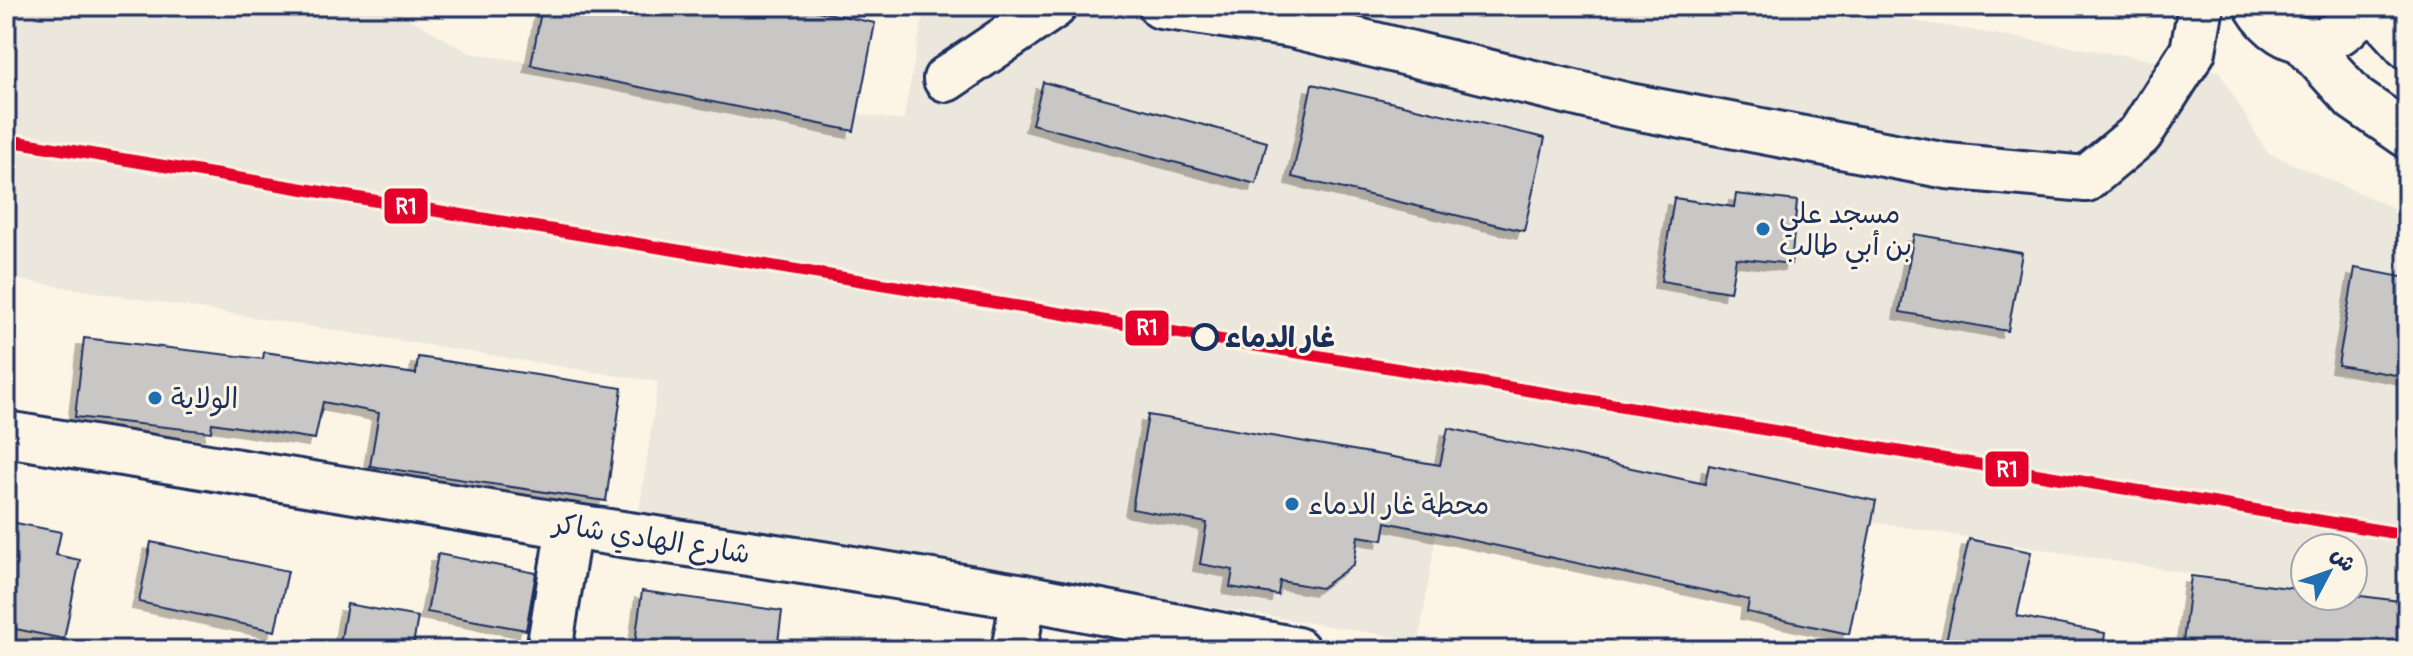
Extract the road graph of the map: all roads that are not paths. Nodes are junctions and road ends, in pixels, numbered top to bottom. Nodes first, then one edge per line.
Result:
1 (1054, 6) edge
2 (1161, 6) edge
3 (2201, 6) edge
4 (2257, 6) edge
5 (2363, 6) edge
6 (2371, 6) edge
7 (2302, 40) junction
8 (2407, 46) edge
9 (946, 79) dead end
10 (2407, 135) edge
11 (6, 434) edge
12 (569, 526) junction
13 (1024, 597) junction
14 (549, 650) edge
15 (1014, 650) edge
16 (1297, 650) edge

1 - 9 street
2 - 3 street
4 - 7 street
5 - 7 street
6 - 8 street
7 - 10 street
11 - 12 street, شارع الهادي شاكر
12 - 13 street, شارع الهادي شاكر
12 - 14 street
13 - 15 street
13 - 16 street, شارع الهادي شاكر

